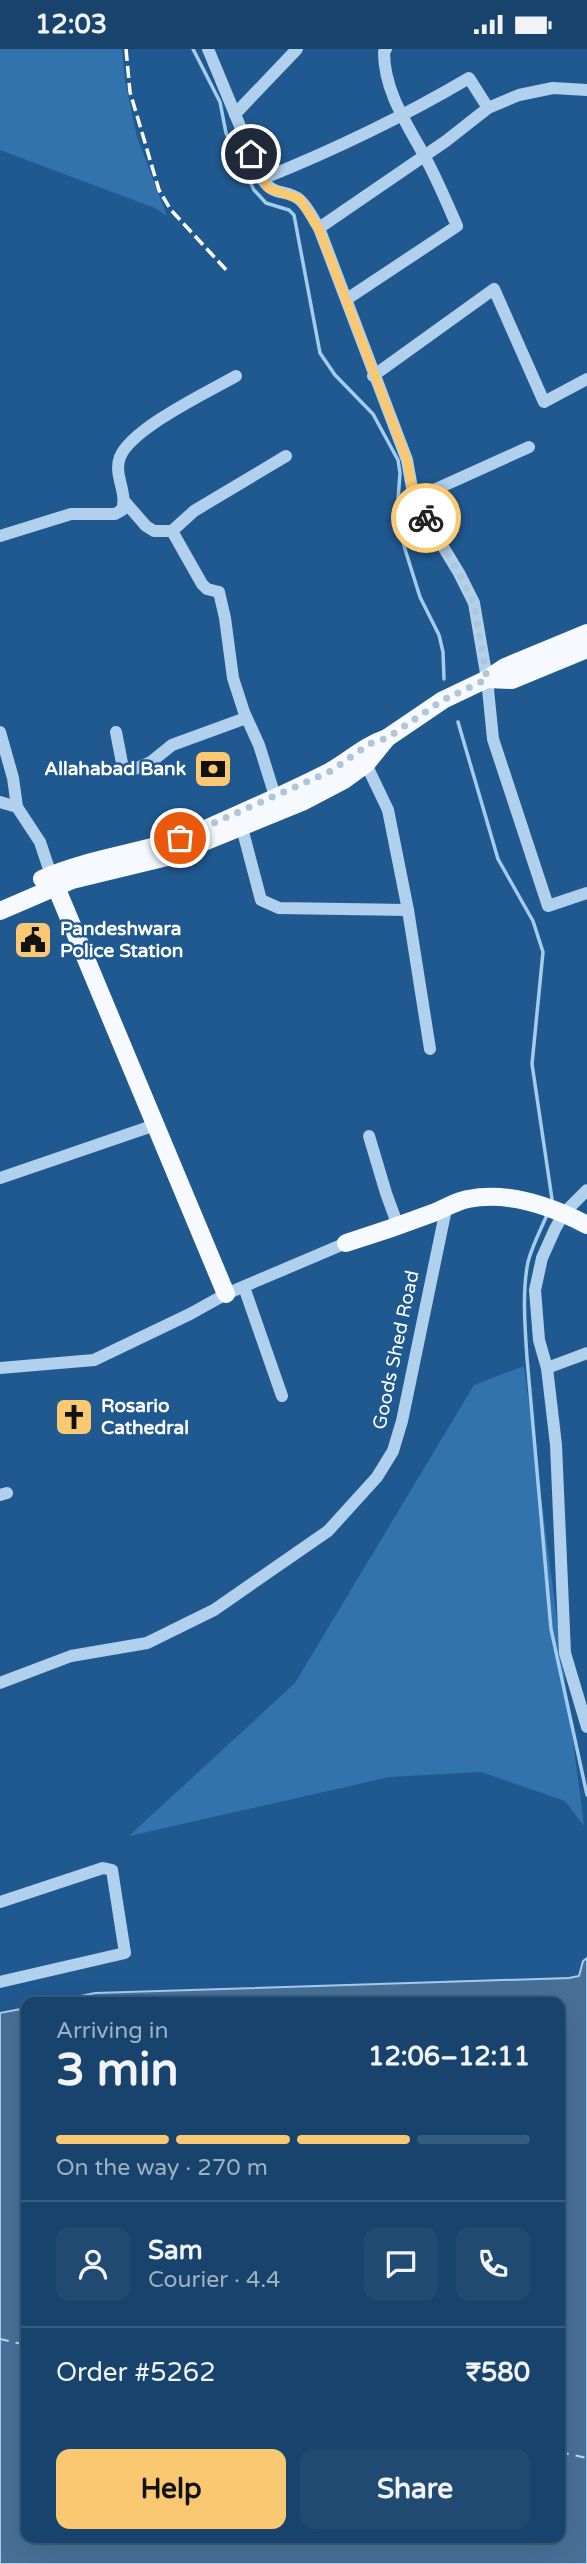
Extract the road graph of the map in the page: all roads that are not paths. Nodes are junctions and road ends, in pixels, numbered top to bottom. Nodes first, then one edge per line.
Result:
1 (208, 49) edge
2 (297, 49) edge
3 (386, 49) edge
4 (587, 90) edge
5 (488, 107) junction
6 (235, 114) junction
7 (400, 115) junction
8 (425, 156) junction
9 (262, 179) junction
10 (319, 229) junction
11 (347, 299) junction
12 (236, 376) dead end
13 (373, 376) junction
14 (587, 379) edge
15 (529, 447) dead end
16 (286, 456) dead end
17 (414, 499) junction
18 (125, 502) junction
19 (172, 531) junction
20 (0, 537) edge
21 (587, 633) edge
22 (587, 649) edge
23 (487, 679) junction
24 (246, 718) junction
25 (116, 731) dead end
26 (0, 732) edge
27 (387, 738) junction
28 (366, 764) junction
29 (0, 802) edge
30 (279, 804) junction
31 (17, 807) junction
32 (242, 828) junction
33 (54, 881) junction
34 (587, 893) edge
35 (0, 899) edge
36 (408, 910) junction
37 (0, 911) edge
38 (430, 1049) dead end
39 (155, 1125) junction
40 (369, 1136) dead end
41 (0, 1178) edge
42 (587, 1190) edge
43 (446, 1209) junction
44 (564, 1213) junction
45 (587, 1225) edge
46 (398, 1226) junction
47 (346, 1243) joint
48 (244, 1287) junction
49 (226, 1294) junction
50 (587, 1353) edge
51 (0, 1368) edge
52 (547, 1368) junction
53 (282, 1396) dead end
54 (0, 1683) edge
55 (587, 1727) edge
56 (0, 1902) edge
57 (0, 1982) edge

1 - 6 street
2 - 6 street
3 - 7 street
4 - 5 street
5 - 7 street
5 - 8 street
6 - 9 street
7 - 8 street
7 - 9 street
8 - 10 street
8 - 11 street
9 - 10 street
10 - 11 street
11 - 13 street
12 - 18 street
13 - 14 street
13 - 17 street
15 - 17 street
16 - 19 street
17 - 23 street
18 - 19 street
18 - 20 street
19 - 24 street
21 - 23 main road
22 - 23 main road
23 - 27 main road
23 - 34 street
24 - 25 street
24 - 30 street
26 - 31 street
27 - 28 main road
27 - 30 main road
28 - 30 main road
28 - 36 street
29 - 31 street
30 - 32 main road
30 - 33 main road
31 - 33 street
32 - 33 main road
32 - 36 street
33 - 35 main road
33 - 37 main road
33 - 39 main road
36 - 38 street
39 - 41 street
39 - 49 main road
40 - 46 street
42 - 44 street
43 - 44 main road
43 - 46 main road
43 - 54 street, Goods Shed Road
44 - 45 main road
44 - 52 street
46 - 47 main road
47 - 48 street
48 - 49 street
48 - 53 street
49 - 51 street
50 - 52 street
52 - 55 street
56 - 57 street

